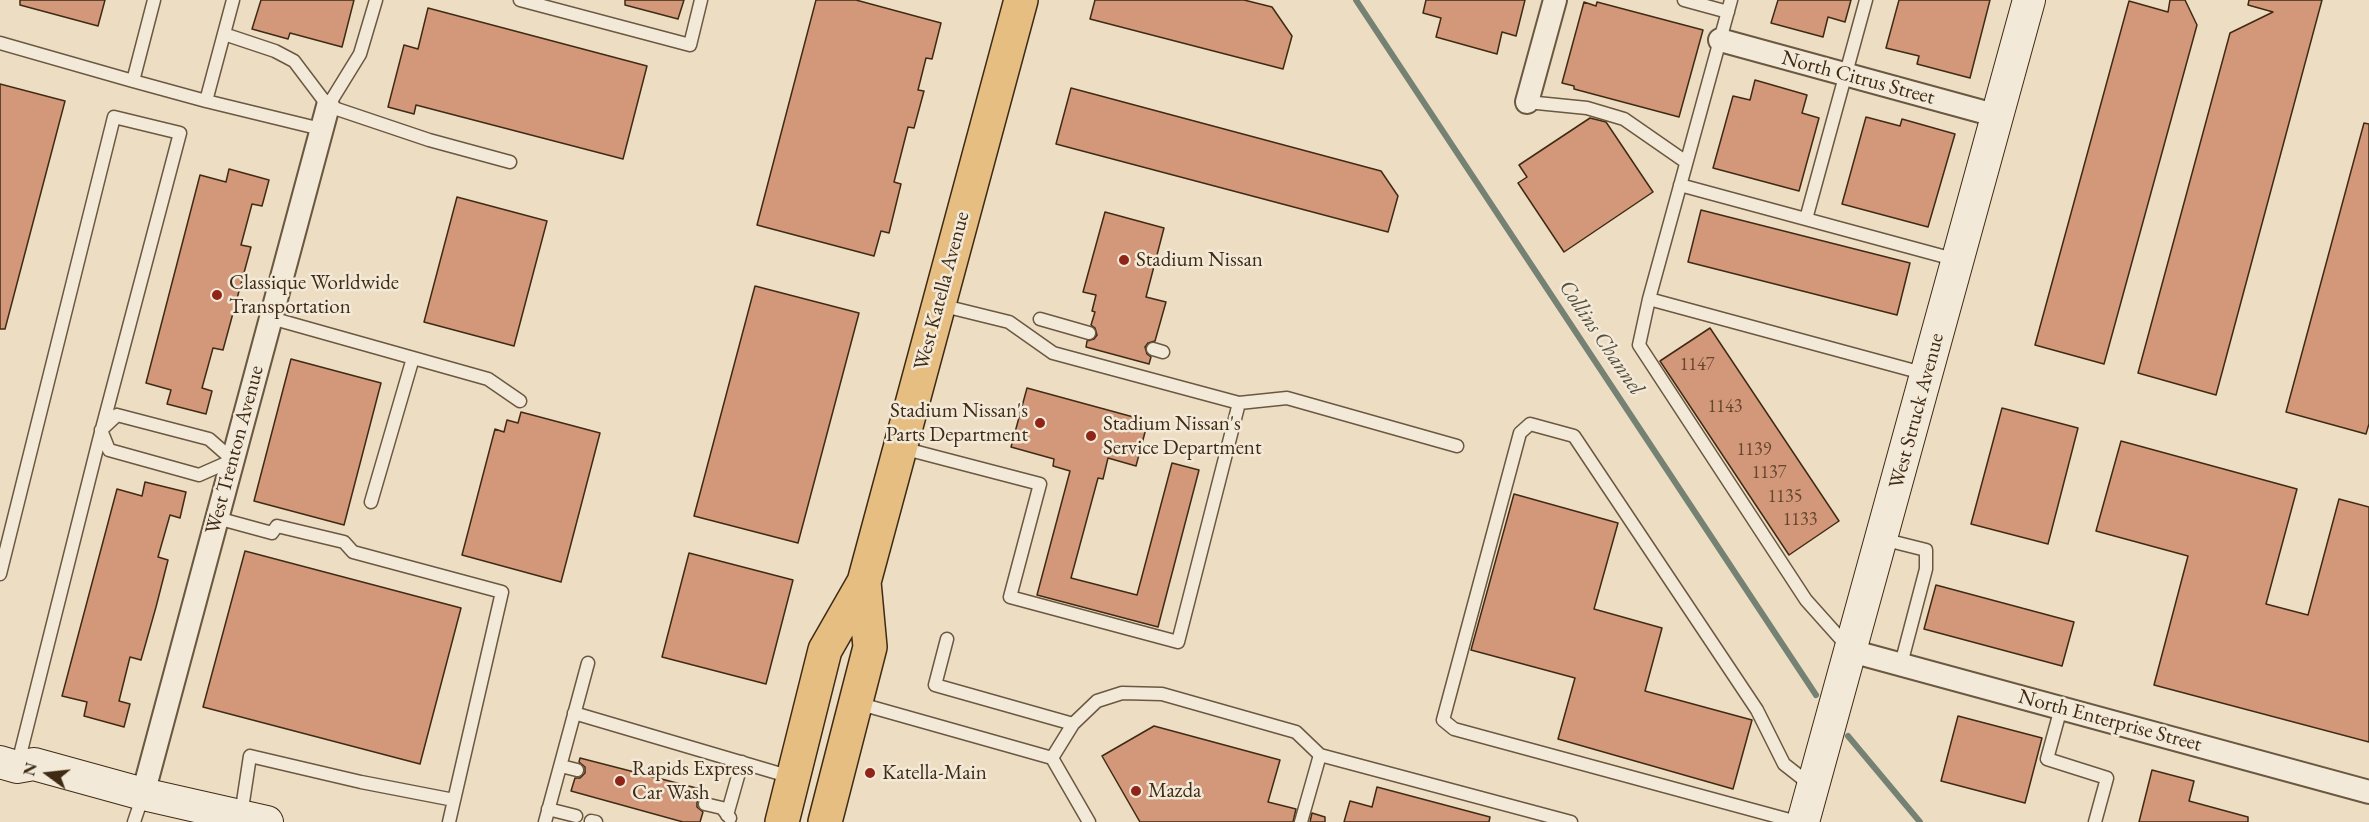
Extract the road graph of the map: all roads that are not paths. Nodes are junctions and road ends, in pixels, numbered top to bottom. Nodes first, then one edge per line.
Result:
1 (154, 0) edge
2 (233, 0) edge
3 (376, 0) edge
4 (520, 0) edge
5 (701, 0) edge
6 (1021, 0) edge
7 (1555, 0) edge
8 (1684, 0) edge
9 (1866, 0) edge
10 (2029, 0) edge
11 (543, 3) edge
12 (1729, 6) edge
13 (224, 34) junction
14 (1719, 40) junction
15 (0, 43) edge
16 (1845, 75) junction
17 (133, 81) junction
18 (206, 101) junction
19 (1527, 102) joint
20 (328, 106) junction
21 (1998, 116) junction
22 (321, 129) junction
23 (510, 162) dead end
24 (1686, 162) junction
25 (1680, 185) junction
26 (1806, 219) junction
27 (1958, 260) junction
28 (1649, 299) junction
29 (939, 305) junction
30 (271, 318) junction
31 (1040, 320) dead end
32 (1089, 333) dead end
33 (413, 358) junction
34 (1927, 374) junction
35 (520, 401) dead end
36 (1239, 403) junction
37 (101, 430) junction
38 (1457, 446) dead end
39 (900, 448) junction
40 (233, 460) junction
41 (371, 502) dead end
42 (217, 518) junction
43 (1882, 539) junction
44 (0, 574) edge
45 (864, 582) junction
46 (947, 639) dead end
47 (1851, 651) junction
48 (588, 663) dead end
49 (1901, 664) junction
50 (855, 703) junction
51 (2061, 708) junction
52 (574, 713) junction
53 (1073, 724) junction
54 (1320, 755) junction
55 (1052, 758) junction
56 (742, 762) junction
57 (8, 764) edge
58 (561, 766) junction
59 (577, 770) dead end
60 (793, 777) junction
61 (1813, 786) junction
62 (2369, 792) edge
63 (454, 800) junction
64 (705, 804) dead end
65 (138, 808) edge
66 (548, 809) junction
67 (576, 816) dead end
68 (729, 818) edge
69 (254, 819) edge
70 (449, 822) edge
71 (545, 822) edge
72 (782, 822) edge
73 (825, 822) edge
74 (1089, 822) edge
75 (1301, 822) edge
76 (1571, 822) edge
77 (1797, 822) edge
78 (1803, 822) edge
79 (2095, 822) edge

1 - 17 lane
2 - 13 lane
3 - 20 lane
4 - 11 lane
5 - 11 lane
6 - 29 main road, West Katella Avenue
7 - 19 street
8 - 12 lane
9 - 16 lane
10 - 21 street, West Struck Avenue
12 - 14 lane
13 - 18 lane
13 - 20 lane
14 - 16 street, North Citrus Street
14 - 24 lane
15 - 17 lane
16 - 21 street, North Citrus Street
16 - 26 lane
17 - 18 lane
18 - 22 lane
19 - 24 lane
20 - 22 street, West Trenton Avenue
20 - 23 lane
21 - 27 street, West Struck Avenue
22 - 30 street, West Trenton Avenue
24 - 25 lane
25 - 26 lane
25 - 28 lane
26 - 27 lane
27 - 34 street, West Struck Avenue
28 - 34 lane
28 - 47 lane
29 - 36 lane
29 - 39 main road, West Katella Avenue
30 - 33 lane
30 - 40 street, West Trenton Avenue
31 - 32 lane
33 - 35 lane
33 - 41 lane
34 - 43 street, West Struck Avenue
36 - 38 lane
36 - 39 lane
37 - 40 lane
37 - 40 lane
37 - 44 lane
37 - 57 lane
39 - 45 main road, West Katella Avenue
40 - 42 street, West Trenton Avenue
42 - 63 lane
42 - 65 street, West Trenton Avenue
43 - 47 street, West Struck Avenue
43 - 49 lane
45 - 50 main road, West Katella Avenue
45 - 60 main road, West Katella Avenue
46 - 53 lane
47 - 49 street, North Enterprise Street
47 - 61 street, West Struck Avenue
48 - 52 lane
49 - 51 street, North Enterprise Street
50 - 55 lane
50 - 73 main road, West Katella Avenue
51 - 62 street, North Enterprise Street
51 - 79 lane
52 - 56 lane
52 - 58 lane
53 - 54 lane
53 - 55 lane
54 - 75 lane
54 - 76 lane
55 - 74 lane
56 - 60 lane
56 - 68 lane
57 - 65 street
58 - 59 lane
58 - 66 lane
60 - 72 main road, West Katella Avenue
61 - 77 lane
61 - 78 street, West Struck Avenue
63 - 69 lane
63 - 70 lane
64 - 68 lane
65 - 69 street
66 - 67 lane
66 - 71 lane

